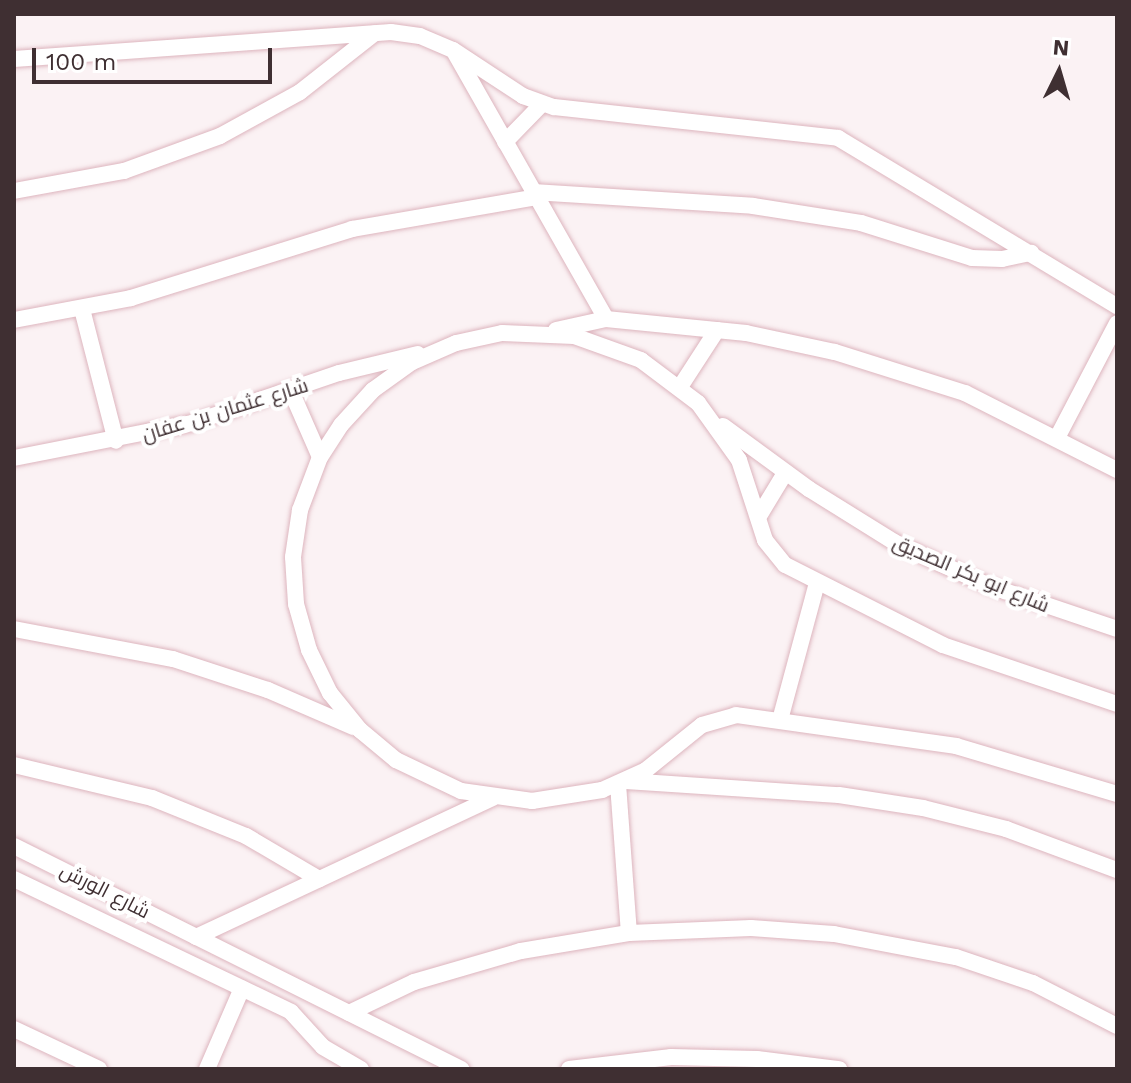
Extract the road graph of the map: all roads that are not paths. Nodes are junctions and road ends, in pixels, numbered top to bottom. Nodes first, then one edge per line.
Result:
1 (375, 33) junction
2 (453, 50) junction
3 (14, 59) edge
4 (542, 104) junction
5 (505, 142) junction
6 (14, 191) edge
7 (535, 194) junction
8 (1031, 253) junction
9 (1117, 306) edge
10 (82, 309) junction
11 (606, 319) junction
12 (14, 320) edge
13 (1117, 323) edge
14 (717, 330) junction
15 (550, 332) junction
16 (433, 352) junction
17 (680, 387) junction
18 (291, 391) junction
19 (714, 420) junction
20 (1058, 436) junction
21 (116, 441) junction
22 (320, 457) junction
23 (14, 458) edge
24 (1117, 470) edge
25 (785, 473) junction
26 (759, 516) junction
27 (817, 583) junction
28 (14, 629) edge
29 (1117, 629) edge
30 (1117, 704) edge
31 (780, 720) junction
32 (360, 730) junction
33 (14, 765) edge
34 (621, 782) junction
35 (1117, 794) edge
36 (493, 798) junction
37 (14, 846) edge
38 (1117, 870) edge
39 (14, 879) edge
40 (319, 879) junction
41 (629, 933) junction
42 (196, 937) junction
43 (242, 988) junction
44 (349, 1013) junction
45 (1117, 1026) edge
46 (14, 1029) edge
47 (99, 1069) edge
48 (207, 1069) edge
49 (361, 1069) edge
50 (461, 1069) edge
51 (569, 1069) edge
52 (839, 1069) edge

1 - 2 street
1 - 3 street
1 - 6 street
2 - 4 street
2 - 5 street
4 - 5 street
4 - 8 street
5 - 7 street
7 - 8 street
7 - 10 street
7 - 11 street
8 - 9 street
10 - 12 street
10 - 21 street
11 - 14 street
11 - 15 street
13 - 20 street
14 - 17 street
14 - 20 street
15 - 16 street
15 - 17 street
16 - 18 street, شارع عثمان بن عفان
16 - 22 street
17 - 19 street
18 - 21 street, شارع عثمان بن عفان
18 - 22 street
19 - 25 street, شارع ابو بكر الصديق
19 - 26 street
20 - 24 street
21 - 23 street, شارع عثمان بن عفان
22 - 32 street
25 - 26 street
25 - 29 street, شارع ابو بكر الصديق
26 - 27 street
27 - 30 street
27 - 31 street
28 - 32 street
31 - 34 street
31 - 35 street
32 - 36 street
33 - 40 street
34 - 36 street
34 - 38 street
34 - 41 street
36 - 40 street
37 - 42 street, شارع الورش
39 - 43 street
40 - 42 street
41 - 44 street
41 - 45 street
42 - 44 street, شارع الورش
43 - 48 street
43 - 49 street
44 - 50 street, شارع الورش
46 - 47 street
51 - 52 street

